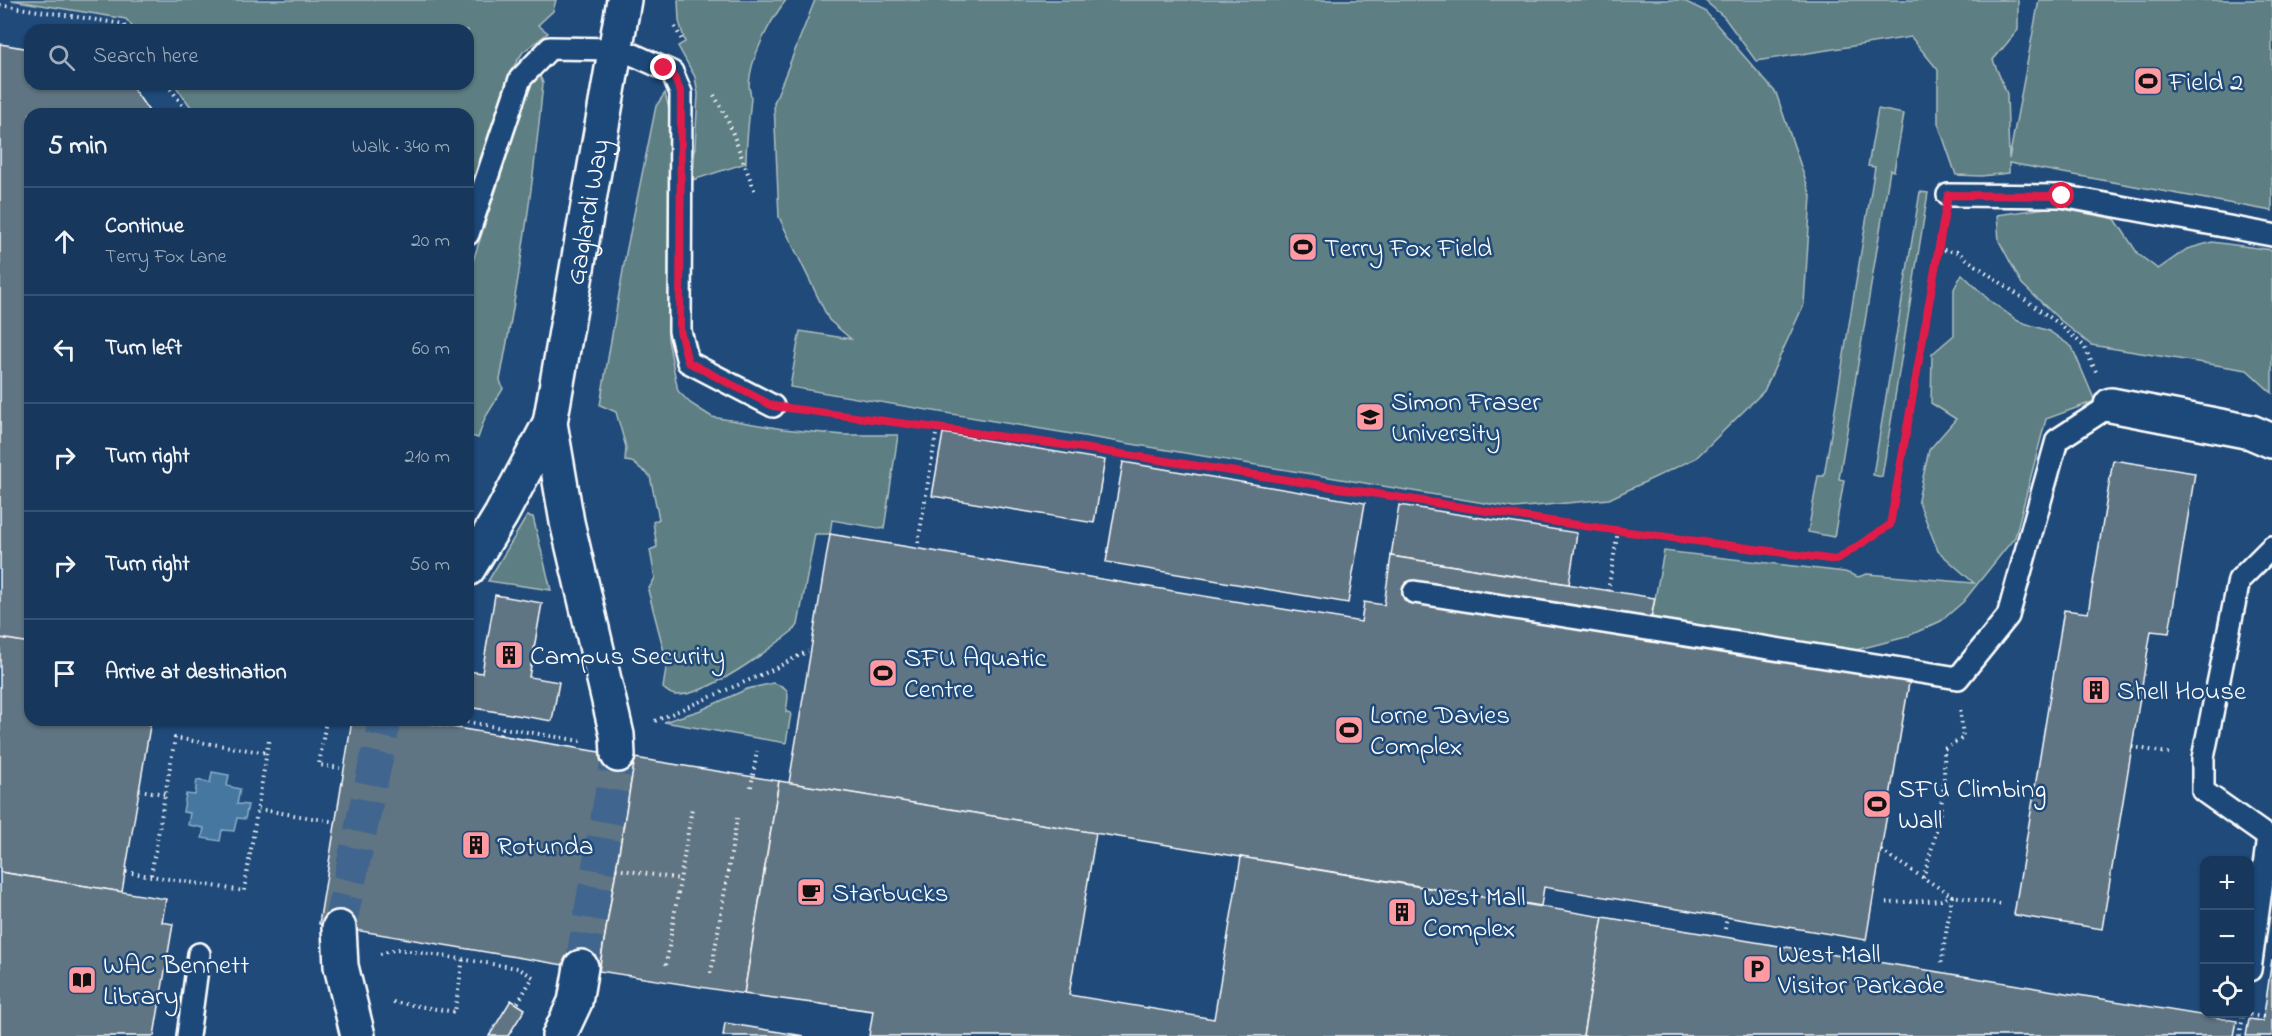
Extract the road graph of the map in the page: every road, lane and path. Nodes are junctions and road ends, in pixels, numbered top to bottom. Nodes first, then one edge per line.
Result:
1 (624, 0) edge
2 (0, 4) edge
3 (123, 24) edge
4 (675, 27) dead end
5 (687, 47) dead end
6 (614, 49) junction
7 (710, 87) dead end
8 (171, 90) edge
9 (185, 108) edge
10 (755, 192) dead end
11 (1948, 195) joint
12 (474, 216) edge
13 (2272, 235) edge
14 (1938, 249) junction
15 (2084, 346) dead end
16 (2111, 405) joint
17 (773, 406) joint
18 (550, 423) junction
19 (938, 429) junction
20 (2272, 441) edge
21 (1618, 531) junction
22 (918, 543) dead end
23 (2272, 548) edge
24 (474, 558) edge
25 (1608, 591) dead end
26 (1414, 592) dead end
27 (808, 651) dead end
28 (1958, 678) junction
29 (655, 721) dead end
30 (474, 723) edge
31 (325, 726) edge
32 (502, 728) junction
33 (500, 735) dead end
34 (269, 739) dead end
35 (587, 742) dead end
36 (2132, 747) dead end
37 (757, 751) dead end
38 (267, 753) junction
39 (618, 755) tunnel mouth
40 (2203, 758) junction
41 (340, 768) dead end
42 (752, 787) dead end
43 (139, 790) dead end
44 (165, 794) junction
45 (692, 808) dead end
46 (258, 809) junction
47 (737, 818) dead end
48 (336, 822) dead end
49 (2270, 837) edge
50 (1881, 851) dead end
51 (616, 868) dead end
52 (126, 872) dead end
53 (151, 875) junction
54 (1923, 878) junction
55 (680, 879) junction
56 (1952, 896) junction
57 (1886, 903) dead end
58 (2001, 904) dead end
59 (1727, 917) dead end
60 (339, 927) tunnel mouth
61 (1725, 929) dead end
62 (200, 954) dead end
63 (380, 954) dead end
64 (463, 958) junction
65 (2251, 964) edge
66 (666, 965) dead end
67 (1941, 965) dead end
68 (582, 967) tunnel mouth
69 (711, 973) dead end
70 (393, 1002) dead end
71 (517, 1004) dead end
72 (2254, 1016) edge
73 (2263, 1017) dead end
74 (2242, 1018) edge
75 (188, 1036) edge
76 (358, 1036) edge
77 (559, 1036) edge
78 (2240, 1036) edge

1 - 6 street, Gaglardi Way
2 - 3 path
4 - 5 path
6 - 12 lane
6 - 17 lane
6 - 18 street, Gaglardi Way
7 - 10 path
8 - 9 path
11 - 13 lane
11 - 14 path
14 - 15 path
14 - 21 path
16 - 20 street
16 - 28 lane
17 - 19 path
18 - 24 street, Gaglardi Way
18 - 39 street, Gaglardi Way
19 - 21 path
19 - 22 path
21 - 25 path
23 - 40 lane
26 - 28 lane
27 - 29 path
28 - 54 path
30 - 32 path
31 - 41 path
32 - 33 path
32 - 35 path
34 - 38 path
36 - 40 path
37 - 42 path
38 - 44 path
38 - 46 path
40 - 49 lane
43 - 44 path
44 - 53 path
45 - 55 path
46 - 48 path
46 - 53 path
47 - 69 path
49 - 65 lane
50 - 54 path
51 - 55 path
52 - 53 path
54 - 56 path
55 - 66 path
56 - 57 path
56 - 58 path
56 - 67 path
59 - 61 path
60 - 76 street
62 - 75 lane
63 - 64 path
64 - 70 path
64 - 71 path
68 - 77 street
72 - 73 path
74 - 78 path

